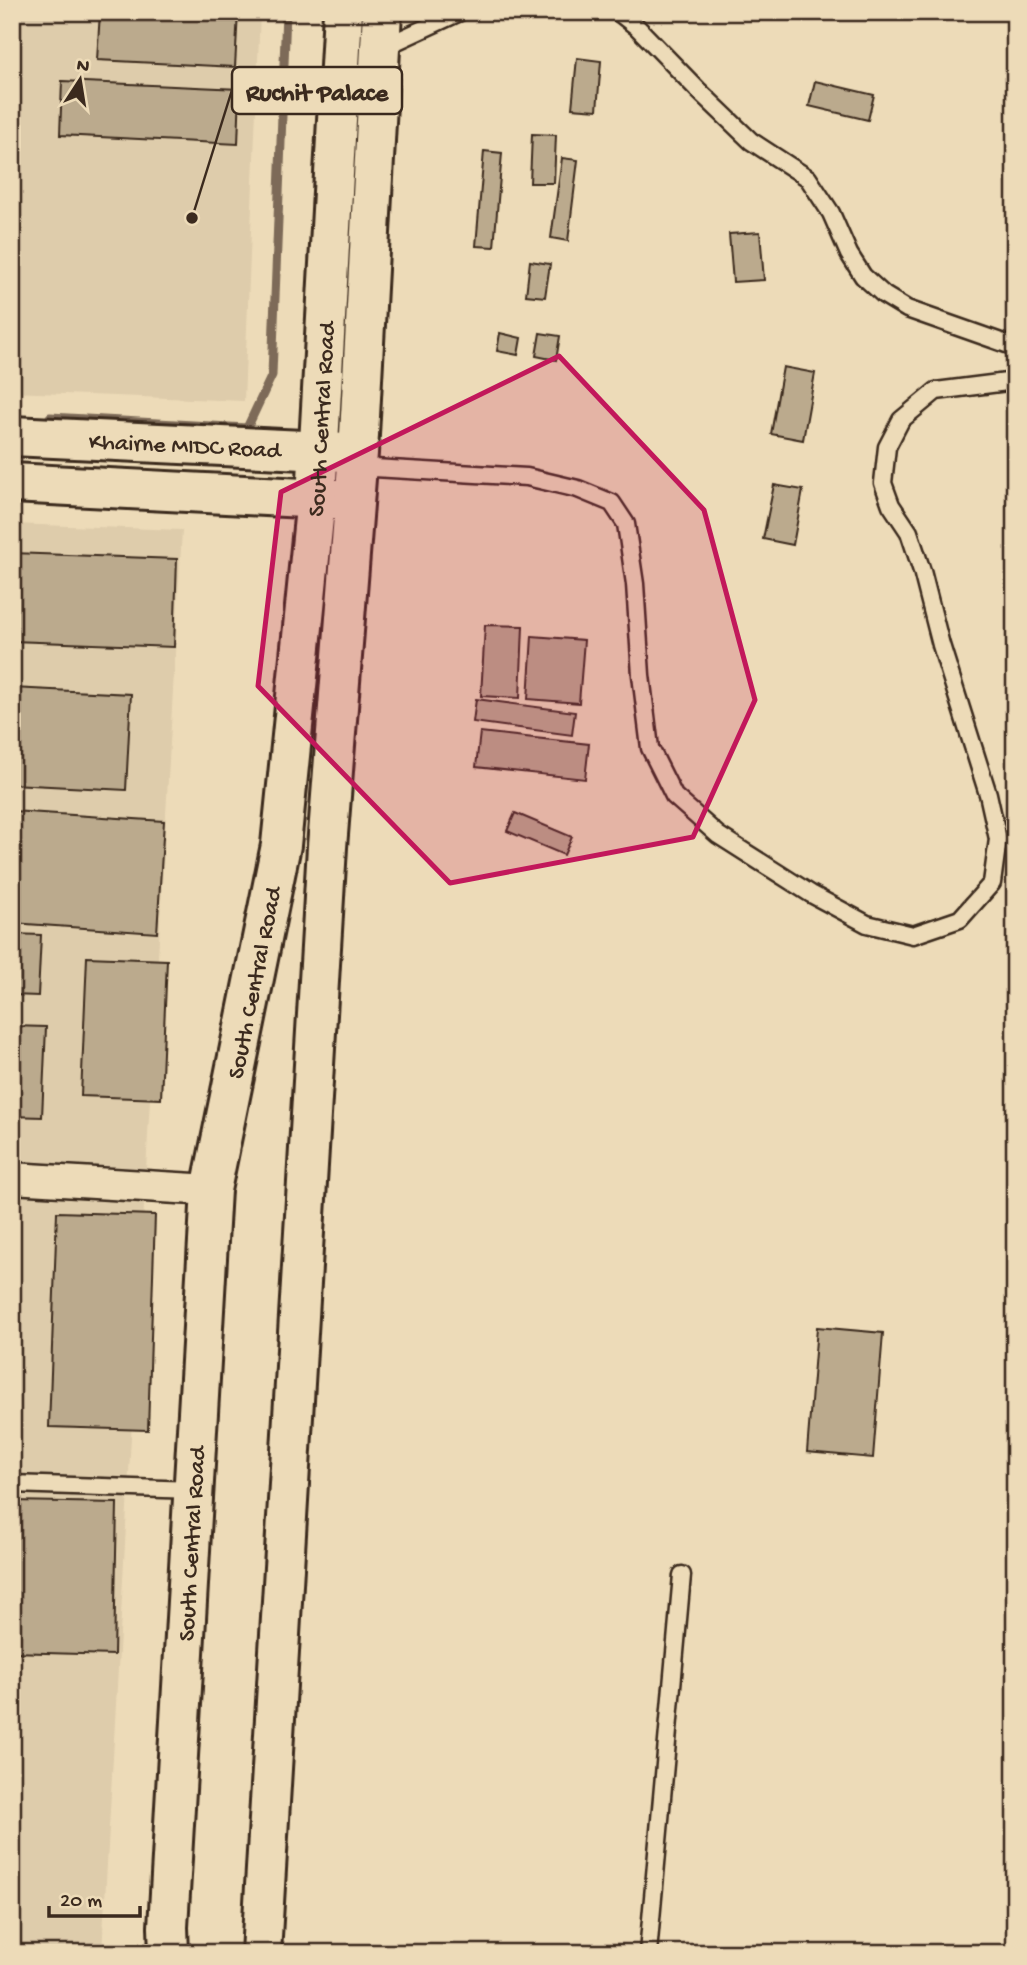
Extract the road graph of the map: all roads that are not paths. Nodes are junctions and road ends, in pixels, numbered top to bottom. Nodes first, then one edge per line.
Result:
1 (343, 12) edge
2 (382, 12) edge
3 (460, 12) edge
4 (618, 12) edge
5 (380, 50) junction
6 (1015, 347) edge
7 (1015, 381) edge
8 (12, 436) edge
9 (320, 450) junction
10 (357, 474) junction
11 (12, 483) edge
12 (316, 498) junction
13 (12, 1178) edge
14 (211, 1190) junction
15 (12, 1484) edge
16 (194, 1490) junction
17 (682, 1575) dead end
18 (169, 1953) edge
19 (261, 1953) edge
20 (648, 1953) edge

1 - 9 main road, South Central Road
2 - 5 main road, South Central Road
3 - 5 lane
4 - 6 lane
5 - 10 main road, South Central Road
7 - 10 lane
8 - 9 main road, Khairne MIDC Road
9 - 10 main road, Khairne MIDC Road
9 - 12 main road, South Central Road
10 - 12 main road, Khairne MIDC Road
10 - 19 main road, South Central Road
11 - 12 main road, Khairne MIDC Road
12 - 14 main road, South Central Road
13 - 14 street
14 - 16 main road, South Central Road
15 - 16 lane
16 - 18 main road, South Central Road
17 - 20 lane

